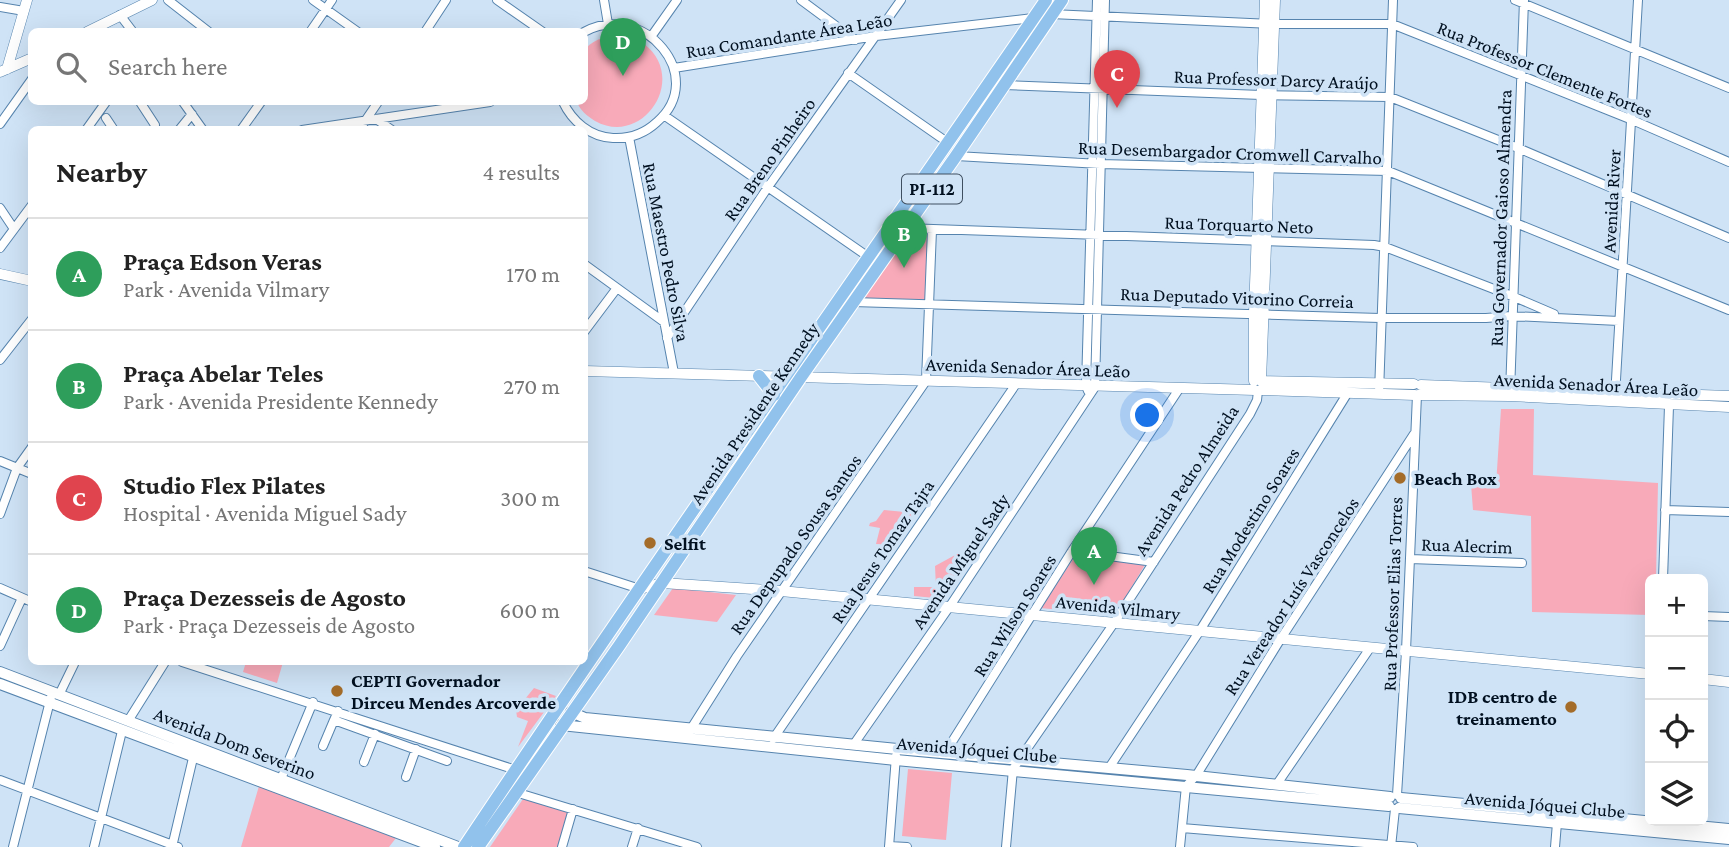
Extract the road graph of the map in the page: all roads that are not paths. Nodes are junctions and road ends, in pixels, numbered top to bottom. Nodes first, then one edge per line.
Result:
1 (27, 0) edge
2 (152, 0) edge
3 (168, 0) edge
4 (313, 0) edge
5 (332, 0) edge
6 (446, 0) edge
7 (497, 0) edge
8 (604, 0) edge
9 (677, 0) edge
10 (801, 0) edge
11 (901, 0) edge
12 (1046, 0) edge
13 (1062, 0) edge
14 (1097, 0) edge
15 (1105, 0) edge
16 (1265, 0) edge
17 (1275, 0) edge
18 (1393, 0) edge
19 (1637, 0) edge
20 (1521, 1) edge
21 (0, 7) edge
22 (326, 9) junction
23 (24, 11) junction
24 (1051, 14) junction
25 (120, 15) junction
26 (1101, 17) junction
27 (1033, 18) junction
28 (1269, 23) junction
29 (608, 24) junction
30 (1392, 24) junction
31 (95, 28) edge
32 (130, 28) edge
33 (204, 28) edge
34 (313, 28) edge
35 (352, 28) edge
36 (428, 28) edge
37 (537, 28) edge
38 (588, 32) edge
39 (653, 34) junction
40 (876, 36) junction
41 (855, 40) junction
42 (1635, 48) junction
43 (28, 60) edge
44 (674, 68) junction
45 (3, 71) edge
46 (848, 73) junction
47 (1522, 75) junction
48 (28, 85) edge
49 (1004, 85) junction
50 (1729, 88) edge
51 (1098, 89) junction
52 (1266, 95) junction
53 (1390, 97) junction
54 (104, 105) edge
55 (142, 105) edge
56 (185, 105) edge
57 (259, 105) edge
58 (376, 105) edge
59 (471, 105) edge
60 (565, 105) edge
61 (192, 114) junction
62 (665, 116) junction
63 (106, 118) dead end
64 (376, 119) junction
65 (1630, 119) junction
66 (366, 120) junction
67 (0, 124) edge
68 (89, 126) edge
69 (111, 126) edge
70 (155, 126) edge
71 (182, 126) edge
72 (200, 126) edge
73 (244, 126) edge
74 (328, 126) edge
75 (362, 126) edge
76 (386, 126) edge
77 (581, 126) edge
78 (588, 131) edge
79 (628, 137) junction
80 (947, 142) junction
81 (1518, 148) junction
82 (956, 156) junction
83 (1729, 162) edge
84 (1096, 164) junction
85 (1264, 168) junction
86 (1388, 172) junction
87 (768, 187) junction
88 (1627, 194) junction
89 (0, 208) edge
90 (28, 210) edge
91 (1516, 223) junction
92 (903, 228) junction
93 (14, 229) junction
94 (932, 230) junction
95 (1095, 236) junction
96 (1729, 238) edge
97 (1260, 241) junction
98 (1385, 247) junction
99 (0, 248) edge
100 (870, 258) junction
101 (588, 267) edge
102 (1623, 267) junction
103 (0, 274) edge
104 (28, 280) edge
105 (617, 288) junction
106 (1512, 296) junction
107 (853, 302) junction
108 (929, 305) junction
109 (1088, 309) junction
110 (1098, 309) junction
111 (1729, 310) edge
112 (1258, 314) junction
113 (1511, 316) junction
114 (1559, 317) junction
115 (1380, 318) junction
116 (1619, 321) junction
117 (664, 322) junction
118 (28, 324) edge
119 (588, 327) edge
120 (667, 338) junction
121 (0, 360) edge
122 (588, 371) edge
123 (674, 373) junction
124 (759, 376) junction
125 (786, 377) junction
126 (801, 377) junction
127 (926, 381) junction
128 (1016, 384) junction
129 (1258, 387) junction
130 (1090, 389) junction
131 (1179, 389) junction
132 (1379, 389) junction
133 (1417, 391) junction
134 (1510, 392) junction
135 (1347, 394) junction
136 (774, 395) junction
137 (1729, 396) edge
138 (1615, 398) junction
139 (1669, 405) junction
140 (1729, 407) edge
141 (1414, 434) junction
142 (28, 453) edge
143 (0, 461) edge
144 (18, 468) junction
145 (28, 472) edge
146 (1665, 510) junction
147 (1729, 512) edge
148 (0, 514) edge
149 (1072, 551) junction
150 (1410, 559) junction
151 (1154, 562) junction
152 (1522, 564) dead end
153 (588, 572) edge
154 (1663, 574) edge
155 (662, 583) junction
156 (0, 588) edge
157 (640, 589) junction
158 (781, 591) junction
159 (22, 598) junction
160 (869, 599) junction
161 (28, 601) edge
162 (950, 606) junction
163 (1031, 615) junction
164 (1708, 615) edge
165 (1729, 617) edge
166 (1114, 623) junction
167 (1199, 632) junction
168 (1280, 640) junction
169 (0, 646) edge
170 (1370, 648) junction
171 (1406, 651) junction
172 (588, 664) edge
173 (73, 665) edge
174 (163, 665) edge
175 (192, 665) edge
176 (588, 665) edge
177 (0, 672) edge
178 (1645, 674) edge
179 (1708, 679) edge
180 (1729, 681) edge
181 (0, 684) edge
182 (54, 697) junction
183 (313, 702) junction
184 (338, 710) junction
185 (571, 712) junction
186 (334, 720) junction
187 (561, 726) junction
188 (125, 727) junction
189 (692, 728) junction
190 (375, 734) junction
191 (685, 738) junction
192 (772, 741) junction
193 (854, 744) junction
194 (323, 746) dead end
195 (416, 749) junction
196 (945, 753) junction
197 (896, 755) junction
198 (193, 758) junction
199 (1021, 760) junction
200 (447, 761) dead end
201 (364, 762) dead end
202 (1110, 768) junction
203 (1013, 769) junction
204 (515, 770) junction
205 (529, 772) junction
206 (406, 776) dead end
207 (1196, 776) junction
208 (281, 779) junction
209 (0, 780) edge
210 (1277, 785) junction
211 (1186, 786) junction
212 (26, 790) junction
213 (515, 792) junction
214 (1395, 802) junction
215 (573, 809) junction
216 (1558, 817) junction
217 (100, 818) junction
218 (638, 828) junction
219 (1182, 828) junction
220 (1729, 829) edge
221 (1729, 839) edge
222 (174, 846) edge
223 (889, 846) edge
224 (1391, 846) edge
225 (13, 847) edge
226 (94, 847) edge
227 (435, 847) edge
228 (458, 847) edge
229 (464, 847) edge
230 (478, 847) edge
231 (562, 847) edge
232 (632, 847) edge
233 (697, 847) edge
234 (907, 847) edge
235 (1006, 847) edge
236 (1180, 847) edge
237 (1413, 847) edge
238 (1555, 847) edge

1 - 23 street
2 - 25 street
3 - 33 street
4 - 22 street
5 - 22 street
6 - 36 street
7 - 37 street
8 - 29 street
9 - 39 street
10 - 41 street
11 - 40 street, Rua Breno Pinheiro
12 - 27 main road, Avenida Presidente Kennedy / PI-112
13 - 24 main road, Avenida Presidente Kennedy / PI-112
14 - 26 street
15 - 26 street
16 - 28 street, Avenida Pedro Almeida
17 - 28 street, Avenida Pedro Almeida
18 - 30 street
19 - 42 street, Avenida River
20 - 42 street
20 - 47 street, Rua Governador Gaioso Almendra
21 - 23 street
22 - 34 street
22 - 35 street
23 - 45 street
24 - 26 street, Rua Professor Clemente Fortes
24 - 49 main road, Avenida Presidente Kennedy / PI-112
25 - 31 street
25 - 32 street
26 - 28 street, Rua Professor Clemente Fortes
26 - 51 street
27 - 40 street, Rua Comandante Área Leão
27 - 80 main road, Avenida Presidente Kennedy / PI-112
28 - 30 street, Rua Professor Clemente Fortes
28 - 52 street, Avenida Pedro Almeida
29 - 38 street
29 - 39 street
30 - 47 street, Rua Professor Clemente Fortes
30 - 53 street
39 - 44 street
40 - 41 street, Rua Comandante Área Leão
40 - 46 street, Rua Breno Pinheiro
41 - 44 street, Rua Comandante Área Leão
42 - 50 street
42 - 65 street, Avenida River
43 - 45 street
44 - 62 street
46 - 80 street
46 - 87 street, Rua Breno Pinheiro
47 - 65 street, Rua Professor Clemente Fortes
47 - 81 street, Rua Governador Gaioso Almendra
48 - 67 street
49 - 51 street, Rua Professor Darcy Araújo
49 - 82 main road, Avenida Presidente Kennedy / PI-112
51 - 52 street, Rua Professor Darcy Araújo
51 - 84 street
52 - 53 street, Rua Professor Darcy Araújo
52 - 85 street, Avenida Pedro Almeida
53 - 81 street, Rua Professor Darcy Araújo
53 - 86 street
54 - 68 street
55 - 70 street
56 - 61 street
57 - 73 street
58 - 66 street
59 - 64 street
60 - 77 street
61 - 71 street
61 - 72 street
62 - 79 street
62 - 87 street
63 - 69 street
64 - 66 street
64 - 76 street
65 - 83 street, Rua Professor Clemente Fortes
65 - 88 street, Avenida River
66 - 74 street
66 - 75 street
78 - 79 street
79 - 117 street, Rua Maestro Pedro Silva
80 - 100 main road, Avenida Presidente Kennedy / PI-112
81 - 88 street, Rua Professor Darcy Araújo
81 - 91 street, Rua Governador Gaioso Almendra
82 - 84 street, Rua Desembargador Cromwell Carvalho
82 - 92 main road, Avenida Presidente Kennedy / PI-112
84 - 85 street, Rua Desembargador Cromwell Carvalho
84 - 95 street
85 - 86 street, Rua Desembargador Cromwell Carvalho
85 - 97 street, Avenida Pedro Almeida
86 - 91 street, Rua Desembargador Cromwell Carvalho
86 - 98 street
87 - 100 street
87 - 120 street, Rua Breno Pinheiro
88 - 96 street, Rua Professor Darcy Araújo
88 - 102 street, Avenida River
89 - 93 street
90 - 93 street
91 - 102 street, Rua Desembargador Cromwell Carvalho
91 - 106 street, Rua Governador Gaioso Almendra
92 - 94 street, Rua Torquarto Neto
92 - 107 main road, Avenida Presidente Kennedy / PI-112
93 - 99 street
94 - 95 street, Rua Torquarto Neto
94 - 108 street
95 - 97 street, Rua Torquarto Neto
95 - 109 street
95 - 110 street
97 - 98 street, Rua Torquarto Neto
97 - 112 street, Avenida Pedro Almeida
98 - 106 street, Rua Torquarto Neto
98 - 115 street
100 - 125 main road, Avenida Presidente Kennedy / PI-112
101 - 105 street
102 - 111 street, Rua Desembargador Cromwell Carvalho
102 - 116 street, Avenida River
103 - 104 street
105 - 117 street
105 - 119 street
106 - 113 street, Rua Governador Gaioso Almendra
106 - 114 street, Rua Torquarto Neto
107 - 108 street, Rua Deputado Vitorino Correia
107 - 126 main road, Avenida Presidente Kennedy / PI-112
108 - 109 street, Rua Deputado Vitorino Correia
108 - 127 street
109 - 110 street, Rua Deputado Vitorino Correia
109 - 130 street
110 - 112 street, Rua Deputado Vitorino Correia
110 - 130 street
112 - 115 street, Rua Deputado Vitorino Correia
112 - 129 street, Avenida Pedro Almeida
113 - 114 street, Rua Deputado Vitorino Correia
113 - 115 street, Rua Deputado Vitorino Correia
113 - 134 street, Rua Governador Gaioso Almendra
114 - 116 street, Rua Deputado Vitorino Correia
115 - 132 street
116 - 138 street, Avenida River
117 - 120 street, Rua Maestro Pedro Silva
118 - 121 street
120 - 123 street, Rua Maestro Pedro Silva
122 - 123 street
123 - 124 street
124 - 125 street
124 - 136 main road
125 - 126 street, Avenida Senador Área Leão
125 - 136 main road, Avenida Presidente Kennedy / PI-112
126 - 127 street, Avenida Senador Área Leão
126 - 155 main road, Avenida Presidente Kennedy / PI-112
127 - 128 street, Avenida Senador Área Leão
127 - 158 street, Rua Depupado Sousa Santos
128 - 130 street, Avenida Senador Área Leão
128 - 160 street, Rua Jesus Tomaz Tajra
129 - 131 street, Avenida Senador Área Leão
129 - 132 street, Avenida Senador Área Leão
129 - 135 street, Avenida Senador Área Leão
129 - 151 street, Avenida Pedro Almeida
130 - 131 street, Avenida Senador Área Leão
130 - 162 street, Avenida Miguel Sady
131 - 149 street, Rua Wilson Soares
132 - 133 street, Avenida Senador Área Leão
132 - 135 street, Avenida Senador Área Leão
133 - 134 street, Avenida Senador Área Leão
133 - 141 street, Rua Professor Elias Torres
134 - 138 street, Avenida Senador Área Leão
135 - 167 street, Rua Modestino Soares
136 - 157 main road, Avenida Presidente Kennedy / PI-112
137 - 138 street, Avenida Senador Área Leão
138 - 139 street, Avenida Senador Área Leão
139 - 140 street, Avenida Senador Área Leão
139 - 146 street
141 - 150 street, Rua Professor Elias Torres
141 - 168 street, Rua Vereador Luís Vasconcelos
142 - 144 street
143 - 144 street
144 - 145 street
144 - 148 street
146 - 147 street
146 - 154 street
149 - 151 street
149 - 163 street, Rua Wilson Soares
150 - 152 street, Rua Alecrim
150 - 171 street, Rua Professor Elias Torres
151 - 166 street, Avenida Pedro Almeida
153 - 157 street
155 - 157 street, Avenida Vilmary
155 - 158 street, Avenida Vilmary
155 - 185 main road, Avenida Presidente Kennedy / PI-112
156 - 159 street
157 - 172 main road, Avenida Presidente Kennedy / PI-112
158 - 160 street, Avenida Vilmary
158 - 189 street, Rua Depupado Sousa Santos
159 - 161 street
159 - 169 street
160 - 162 street, Avenida Vilmary
160 - 192 street, Rua Jesus Tomaz Tajra
162 - 163 street, Avenida Vilmary
162 - 193 street, Avenida Miguel Sady
163 - 166 street, Avenida Vilmary
163 - 196 street, Rua Wilson Soares
164 - 165 street
166 - 167 street, Avenida Vilmary
166 - 199 street, Avenida Pedro Almeida
167 - 168 street, Avenida Vilmary
167 - 202 street, Rua Modestino Soares
168 - 170 street, Avenida Vilmary
168 - 207 street, Rua Vereador Luís Vasconcelos
170 - 171 street, Avenida Vilmary
170 - 210 street
171 - 178 street, Avenida Vilmary
171 - 214 street, Rua Professor Elias Torres
173 - 182 street
174 - 188 street
175 - 183 street
176 - 204 main road, Avenida Presidente Kennedy / PI-112
177 - 182 main road, Avenida Dom Severino
179 - 180 street
181 - 182 main road, Avenida Dom Severino
182 - 188 main road, Avenida Dom Severino
182 - 212 street
183 - 184 street
183 - 208 street
184 - 186 street
184 - 204 street
185 - 187 main road, Avenida Presidente Kennedy / PI-112
185 - 189 main road, Avenida Jóquei Clube
186 - 190 street
186 - 194 street
187 - 191 main road, Avenida Jóquei Clube
187 - 205 main road, Avenida Presidente Kennedy / PI-112
188 - 198 main road, Avenida Dom Severino
188 - 208 main road, Avenida Dom Severino
188 - 217 street
189 - 191 street, Rua Depupado Sousa Santos
189 - 192 main road, Avenida Jóquei Clube
190 - 195 street
190 - 201 street
191 - 192 main road, Avenida Jóquei Clube
192 - 193 main road, Avenida Jóquei Clube
192 - 197 main road, Avenida Jóquei Clube
193 - 197 main road, Avenida Jóquei Clube
195 - 200 street
195 - 206 street
196 - 197 main road, Avenida Jóquei Clube
196 - 199 main road, Avenida Jóquei Clube
197 - 203 main road, Avenida Jóquei Clube
197 - 223 street
198 - 222 street
198 - 227 main road, Avenida Dom Severino
199 - 202 main road, Avenida Jóquei Clube
199 - 203 street, Avenida Pedro Almeida
202 - 207 main road, Avenida Jóquei Clube
203 - 211 main road, Avenida Jóquei Clube
203 - 235 street
204 - 205 street
204 - 229 main road, Avenida Presidente Kennedy / PI-112
205 - 213 main road, Avenida Presidente Kennedy / PI-112
207 - 210 main road, Avenida Jóquei Clube
207 - 211 street, Rua Vereador Luís Vasconcelos
208 - 228 main road, Avenida Dom Severino
209 - 212 street
210 - 214 main road, Avenida Jóquei Clube
211 - 214 main road, Avenida Jóquei Clube
211 - 219 street
212 - 217 street
212 - 225 street
213 - 215 street
213 - 230 main road, Avenida Presidente Kennedy / PI-112
214 - 216 main road, Avenida Jóquei Clube
214 - 224 street, Rua Professor Elias Torres
215 - 218 street
215 - 231 street
216 - 220 main road, Avenida Jóquei Clube
216 - 221 main road, Avenida Jóquei Clube
216 - 238 street
217 - 222 street
217 - 226 street
218 - 232 street
218 - 233 street
219 - 224 street
219 - 236 street
223 - 234 street
224 - 237 street

